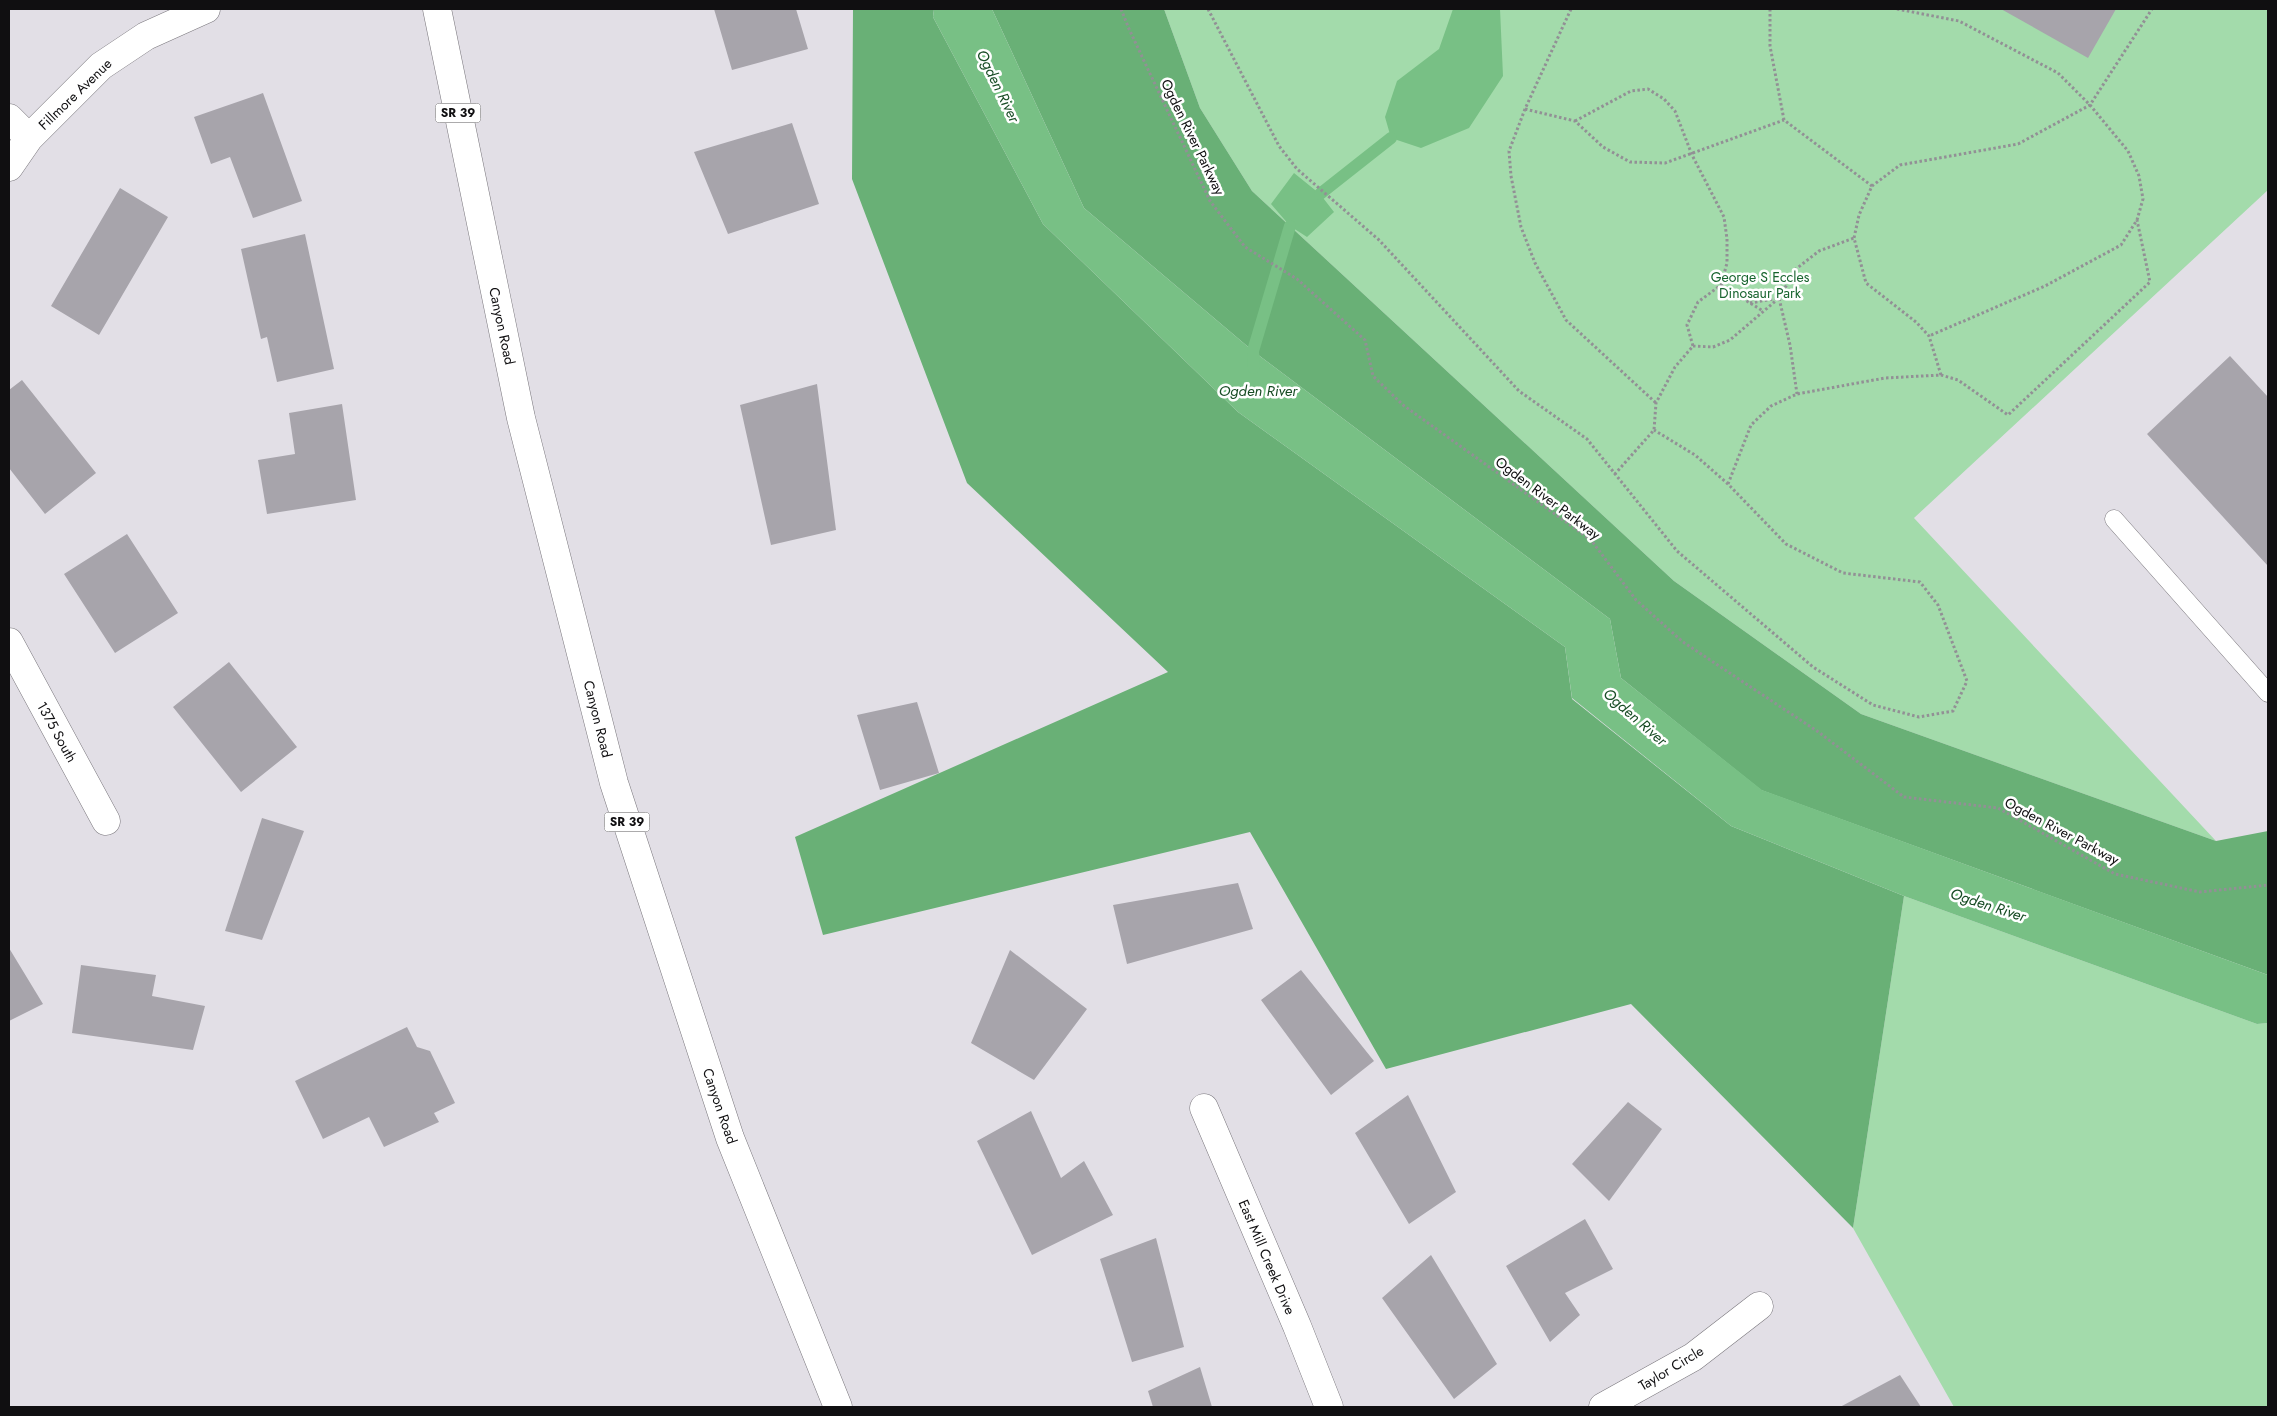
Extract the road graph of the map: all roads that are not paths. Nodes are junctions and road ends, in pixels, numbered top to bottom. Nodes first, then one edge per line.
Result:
1 (206, 9) edge
2 (436, 9) edge
3 (9, 118) edge
4 (29, 138) junction
5 (9, 167) edge
6 (2114, 519) dead end
7 (9, 642) edge
8 (2268, 693) edge
9 (106, 821) dead end
10 (1204, 1108) dead end
11 (1759, 1306) dead end
12 (838, 1407) edge
13 (1328, 1407) edge
14 (1603, 1407) edge

1 - 4 main road, Fillmore Avenue
2 - 12 main road, Canyon Road / SR 39
3 - 4 main road
4 - 5 main road, Fillmore Avenue
6 - 8 lane
7 - 9 main road, 1375 South
10 - 13 main road, East Mill Creek Drive
11 - 14 main road, Taylor Circle

